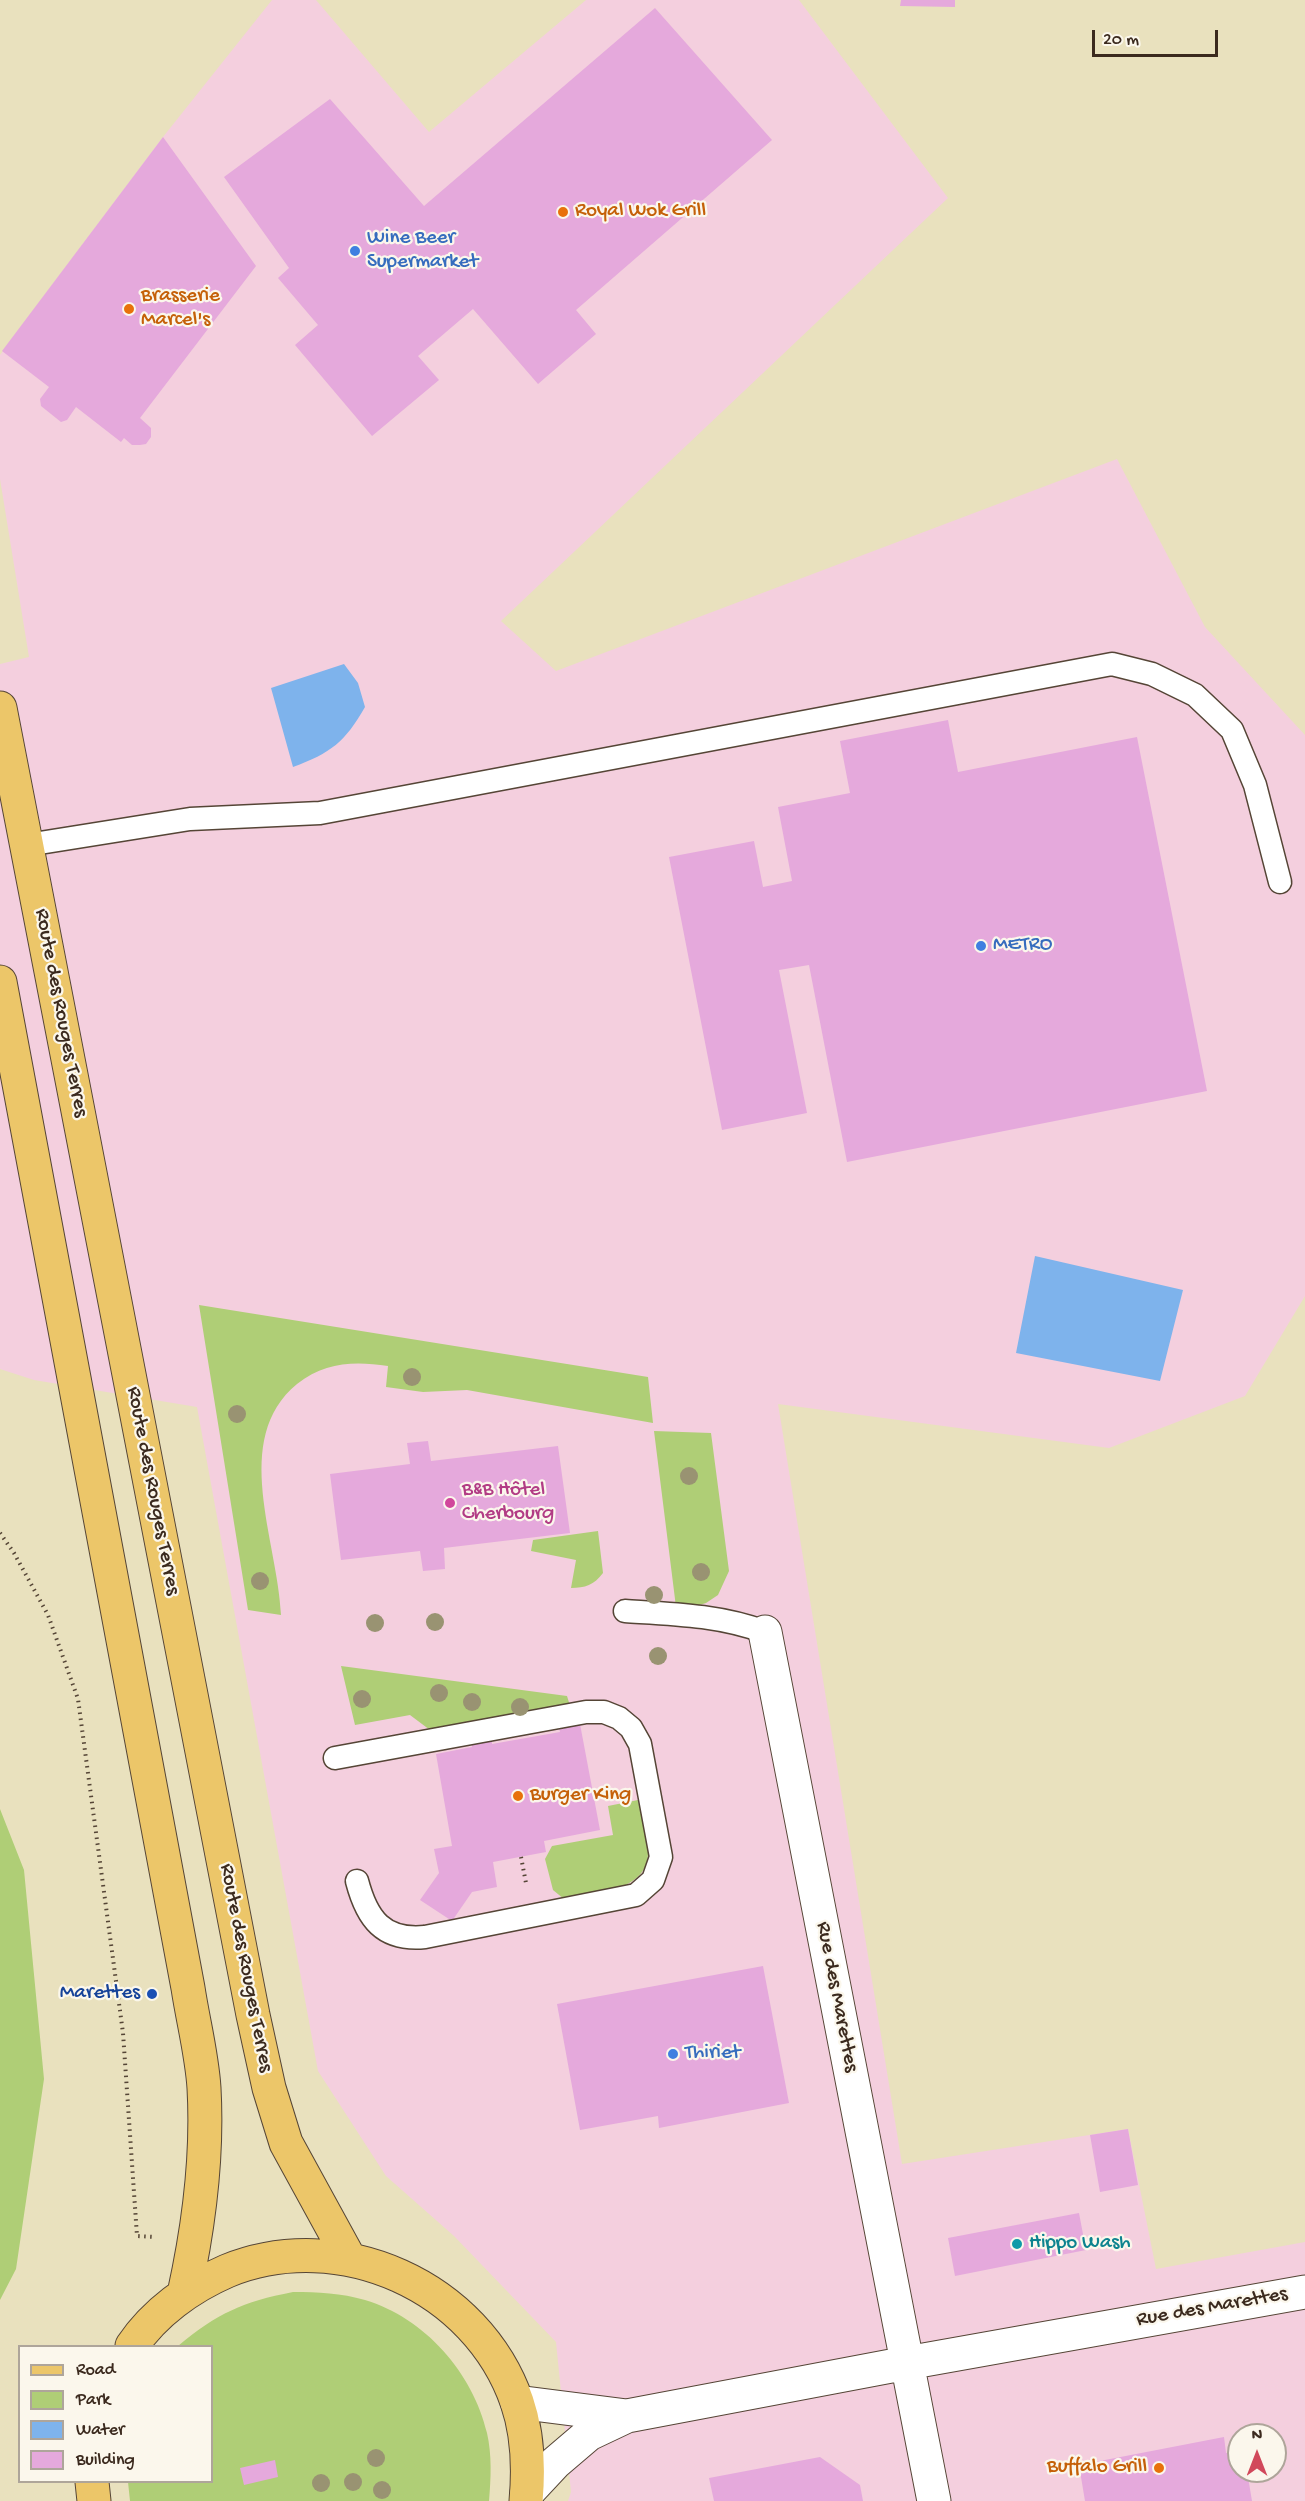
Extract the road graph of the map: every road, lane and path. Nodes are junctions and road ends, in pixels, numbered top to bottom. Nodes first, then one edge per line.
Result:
1 (0, 708) edge
2 (27, 845) junction
3 (1280, 882) dead end
4 (0, 982) edge
5 (0, 1533) edge
6 (625, 1611) dead end
7 (765, 1632) joint
8 (335, 1758) dead end
9 (357, 1881) dead end
10 (137, 2236) dead end
11 (349, 2258) junction
12 (1305, 2292) edge
13 (184, 2294) junction
14 (133, 2345) edge
15 (907, 2363) junction
16 (517, 2402) junction
17 (627, 2416) junction
18 (92, 2483) edge
19 (526, 2497) edge
20 (93, 2501) edge
21 (934, 2501) edge

1 - 2 main road, Route des Rouges Terres
2 - 3 lane
2 - 11 main road, Route des Rouges Terres
4 - 13 main road
5 - 10 path
6 - 7 lane
7 - 15 street, Rue des Marettes
8 - 9 lane
11 - 13 main road
11 - 16 main road
12 - 15 street, Rue des Marettes
13 - 14 main road
15 - 17 street, Rue des Marettes
15 - 21 street, Rue des Marettes
16 - 17 street, Rue des Marettes
16 - 19 main road
17 - 19 street, Rue des Marettes
18 - 20 main road

